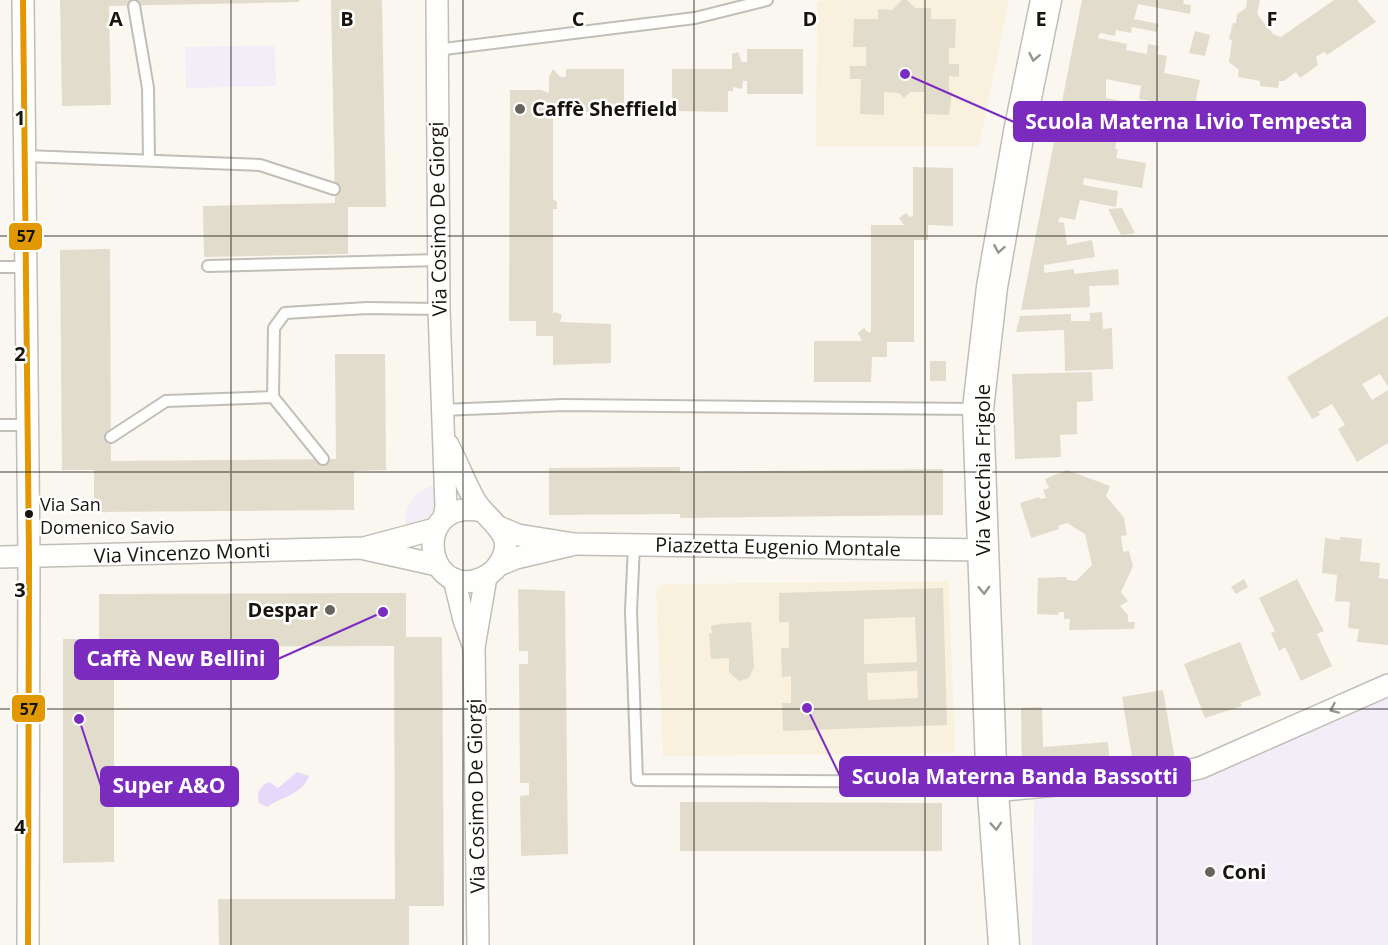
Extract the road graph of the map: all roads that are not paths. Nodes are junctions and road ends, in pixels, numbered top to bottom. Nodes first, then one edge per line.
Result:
1 (22, 0) edge
2 (437, 0) edge
3 (767, 0) edge
4 (1046, 0) edge
5 (134, 6) dead end
6 (436, 50) junction
7 (25, 156) junction
8 (149, 160) junction
9 (334, 189) dead end
10 (439, 260) junction
11 (208, 266) dead end
12 (0, 267) edge
13 (26, 267) junction
14 (439, 309) junction
15 (273, 397) junction
16 (978, 409) junction
17 (441, 410) junction
18 (0, 425) edge
19 (28, 425) junction
20 (111, 437) dead end
21 (445, 439) junction
22 (323, 459) dead end
23 (483, 511) junction
24 (440, 524) junction
25 (501, 528) junction
26 (574, 544) junction
27 (634, 545) junction
28 (364, 548) junction
29 (982, 550) junction
30 (0, 557) edge
31 (29, 557) junction
32 (437, 565) junction
33 (493, 571) junction
34 (454, 579) junction
35 (474, 647) junction
36 (1388, 685) edge
37 (994, 791) junction
38 (28, 945) edge
39 (478, 945) edge
40 (1004, 945) edge

1 - 7 street
2 - 6 street, Via Cosimo De Giorgi
3 - 6 lane
4 -> 16 street, Via Vecchia Frigole
5 - 8 lane
6 - 10 street, Via Cosimo De Giorgi
7 - 8 lane
7 - 13 street
8 - 9 lane
10 - 11 lane
10 - 14 street, Via Cosimo De Giorgi
12 - 13 lane
13 - 19 street
14 - 15 lane
14 - 17 street, Via Cosimo De Giorgi
15 - 20 lane
15 - 22 lane
16 - 17 lane
16 - 29 street, Via Vecchia Frigole
17 - 21 street, Via Cosimo De Giorgi
18 - 19 lane
19 - 31 street
21 - 23 street, Via Cosimo De Giorgi
21 - 24 street, Via Cosimo De Giorgi
23 - 24 street
23 - 25 street, Via Cosimo De Giorgi
24 - 28 street, Via Vincenzo Monti
24 - 32 street, Via Cosimo De Giorgi
25 - 26 street, Piazzetta Eugenio Montale
25 - 33 street, Via Cosimo De Giorgi
26 - 27 street, Piazzetta Eugenio Montale
26 - 33 street, Piazzetta Eugenio Montale
27 - 29 street, Piazzetta Eugenio Montale
27 - 37 lane
28 - 31 street, Via Vincenzo Monti
28 - 32 street, Via Vincenzo Monti
29 -> 37 street, Via Vecchia Frigole
30 - 31 street, Via Vincenzo Monti
31 - 38 street
32 - 34 street
33 - 34 street
33 - 35 street, Via Cosimo De Giorgi
34 - 35 street, Via Cosimo De Giorgi
35 - 39 street, Via Cosimo De Giorgi
36 -> 37 street
37 -> 40 street, Via Vecchia Frigole

